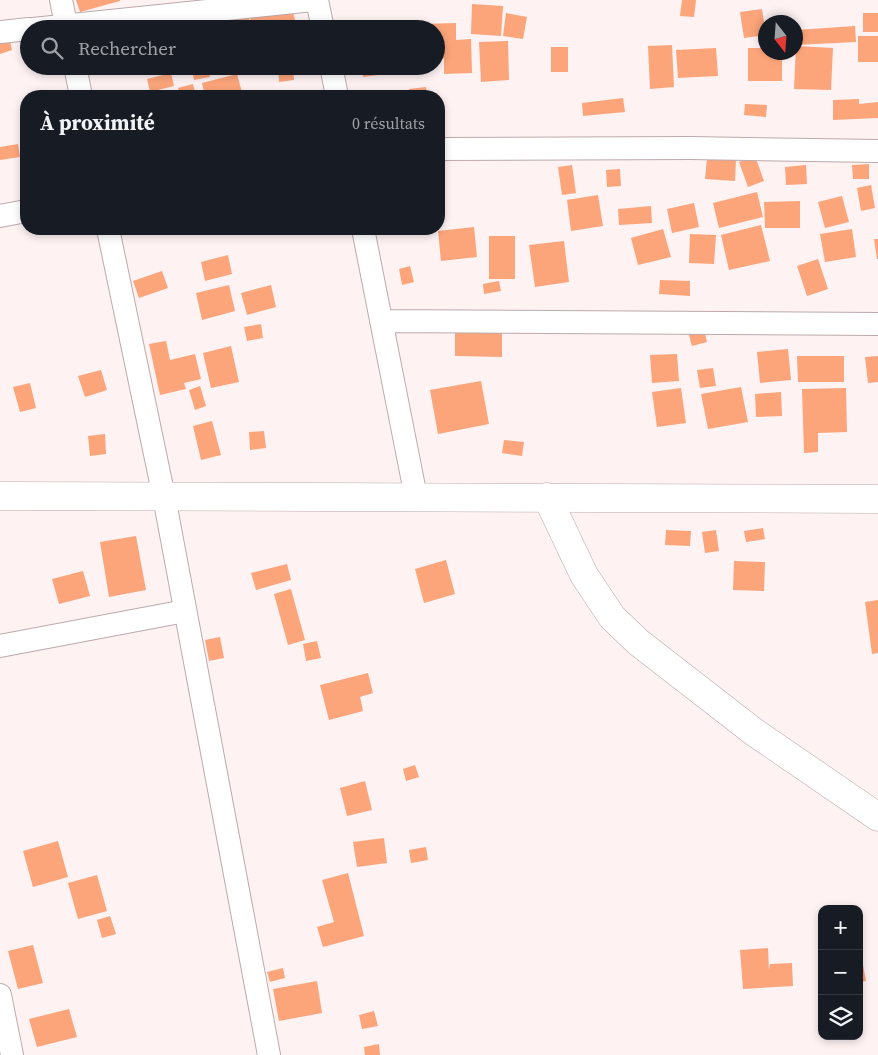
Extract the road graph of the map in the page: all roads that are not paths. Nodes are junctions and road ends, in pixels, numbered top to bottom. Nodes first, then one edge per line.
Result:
1 (61, 0) edge
2 (313, 0) edge
3 (317, 0) edge
4 (65, 20) edge
5 (131, 20) edge
6 (321, 20) edge
7 (20, 30) edge
8 (0, 32) edge
9 (77, 75) edge
10 (332, 75) edge
11 (80, 90) edge
12 (335, 90) edge
13 (445, 149) edge
14 (878, 150) edge
15 (20, 212) edge
16 (0, 216) edge
17 (109, 235) edge
18 (364, 235) edge
19 (381, 321) junction
20 (878, 324) edge
21 (0, 496) edge
22 (164, 497) junction
23 (416, 497) junction
24 (546, 497) junction
25 (878, 499) edge
26 (185, 611) junction
27 (0, 646) edge
28 (878, 817) edge
29 (0, 995) edge
30 (12, 1055) edge
31 (269, 1055) edge

1 - 4 street
2 - 5 street
3 - 6 street
7 - 8 street
9 - 11 street
10 - 12 street
13 - 14 street
15 - 16 street
17 - 22 street
18 - 19 street
19 - 20 street
19 - 23 street
21 - 22 main road
22 - 23 main road
22 - 26 street
23 - 24 main road
24 - 25 main road
24 - 28 main road
26 - 27 street
26 - 31 street
29 - 30 street

